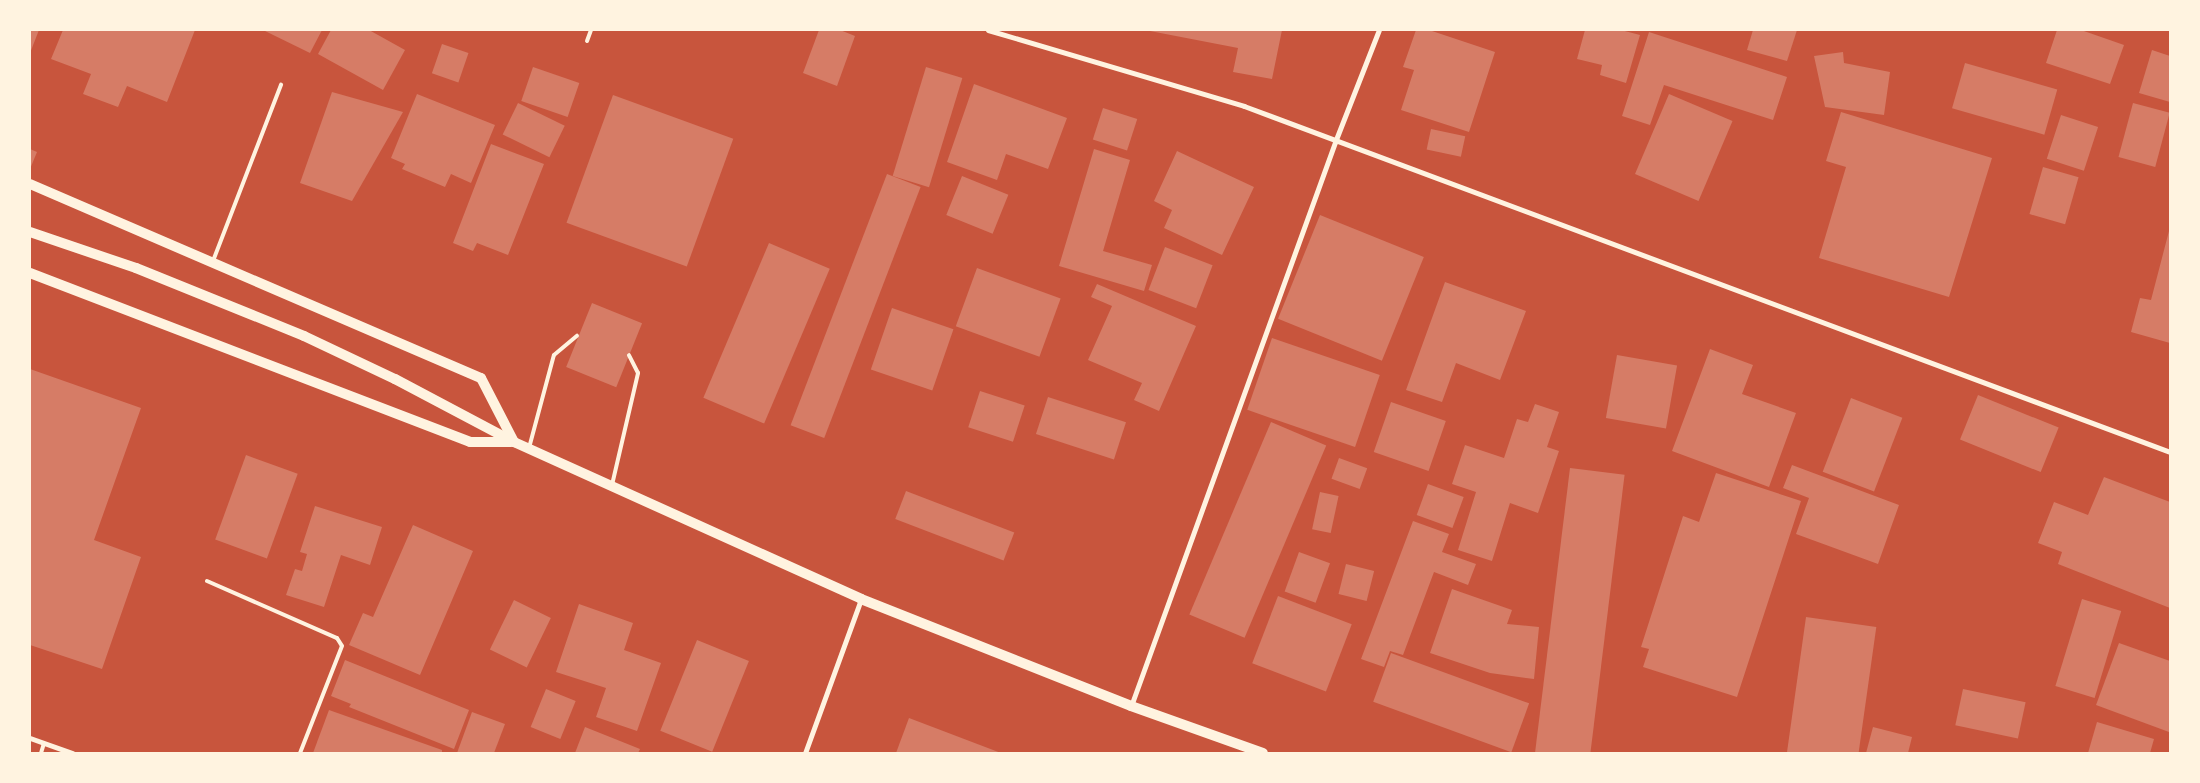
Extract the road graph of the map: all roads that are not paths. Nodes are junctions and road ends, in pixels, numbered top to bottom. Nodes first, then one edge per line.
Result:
1 (591, 30) edge
2 (988, 30) edge
3 (1379, 30) edge
4 (587, 41) dead end
5 (281, 84) dead end
6 (1335, 142) junction
7 (30, 184) edge
8 (30, 232) edge
9 (212, 263) junction
10 (30, 273) edge
11 (578, 336) dead end
12 (629, 355) dead end
13 (514, 442) junction
14 (529, 448) junction
15 (2170, 452) edge
16 (612, 486) junction
17 (206, 581) dead end
18 (861, 599) junction
19 (1131, 706) junction
20 (30, 738) edge
21 (44, 743) junction
22 (41, 753) edge
23 (72, 753) edge
24 (300, 753) edge
25 (805, 753) edge
26 (1263, 753) edge

1 - 4 lane
2 - 6 street
3 - 6 street
5 - 9 lane
6 - 15 street
6 - 19 street
7 - 9 main road
8 - 13 main road
9 - 13 main road
10 - 13 main road
11 - 14 lane
12 - 16 lane
13 - 14 main road
14 - 16 main road
16 - 18 main road
17 - 24 lane
18 - 19 main road
18 - 25 street
19 - 26 main road
20 - 21 street
21 - 22 lane
21 - 23 street

